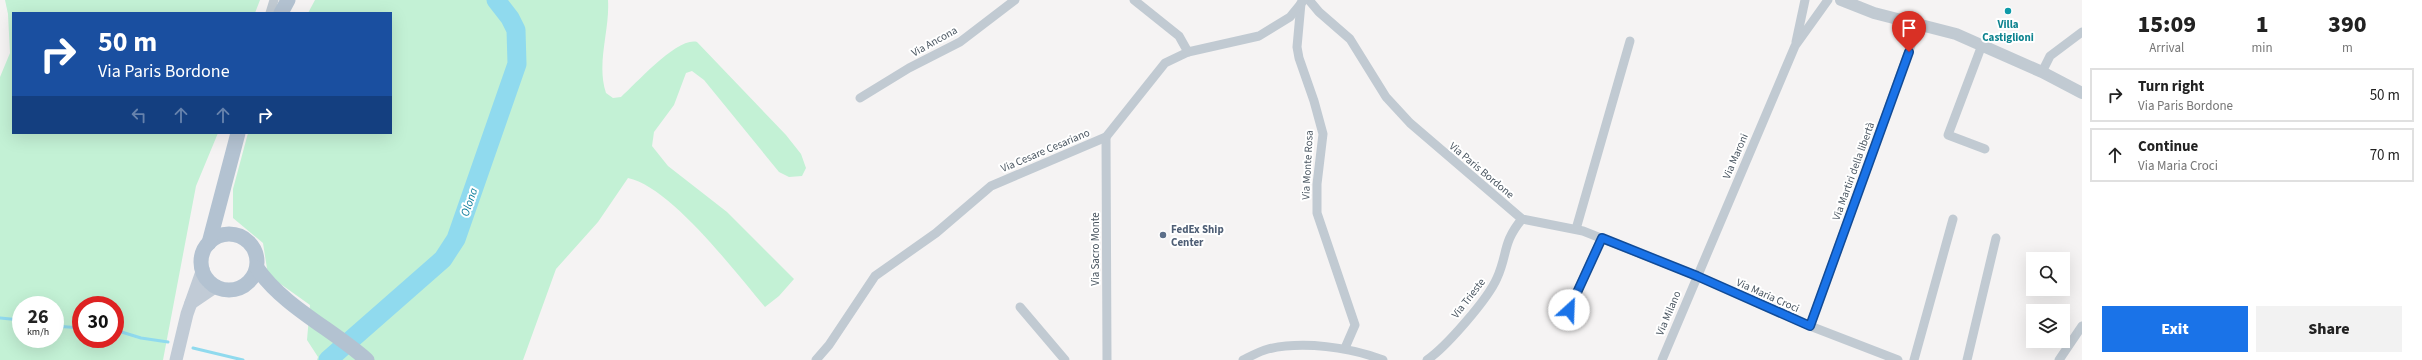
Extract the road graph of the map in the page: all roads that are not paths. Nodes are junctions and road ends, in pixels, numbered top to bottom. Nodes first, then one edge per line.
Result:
1 (274, 0) edge
2 (288, 0) edge
3 (1015, 0) edge
4 (1805, 0) edge
5 (1828, 0) edge
6 (1841, 0) edge
7 (1137, 1) edge
8 (1305, 1) edge
9 (270, 12) edge
10 (282, 12) edge
11 (1919, 23) junction
12 (2082, 32) edge
13 (1630, 41) dead end
14 (1982, 45) junction
15 (1795, 46) junction
16 (1188, 52) junction
17 (2042, 72) junction
18 (2082, 93) edge
19 (860, 98) dead end
20 (238, 134) edge
21 (1106, 138) junction
22 (1985, 149) dead end
23 (217, 206) junction
24 (1522, 219) junction
25 (1953, 219) dead end
26 (1576, 229) junction
27 (231, 234) junction
28 (1602, 238) junction
29 (1996, 238) dead end
30 (209, 243) junction
31 (257, 268) junction
32 (203, 269) junction
33 (1697, 276) junction
34 (246, 285) junction
35 (216, 286) junction
36 (278, 294) junction
37 (191, 304) junction
38 (1020, 307) dead end
39 (1562, 324) dead end
40 (1810, 326) junction
41 (2082, 326) edge
42 (1344, 348) junction
43 (176, 360) edge
44 (367, 360) edge
45 (816, 360) edge
46 (1065, 360) edge
47 (1107, 360) edge
48 (1243, 360) edge
49 (1383, 360) edge
50 (1427, 360) edge
51 (1662, 360) edge
52 (1898, 360) edge
53 (1914, 360) edge
54 (1967, 360) edge
55 (2059, 360) edge

1 - 9 street
2 - 10 main road
3 - 19 street, Via Ancona
4 - 15 street, Via Maroni
5 - 15 street, Via Maroni
6 - 11 street
7 - 16 street
8 - 16 street, Via Cesare Cesariano
8 - 24 street, Via Paris Bordone
8 - 42 street, Via Monte Rosa
11 - 14 street
11 - 40 street, Via Martiri della libertà
12 - 17 street
13 - 26 street
14 - 17 street
14 - 22 street
15 - 33 street, Via Maroni
16 - 21 street, Via Cesare Cesariano
17 - 18 street
20 - 23 main road
21 - 45 street, Via Cesare Cesariano
21 - 47 street, Via Sacro Monte
23 - 27 main road
23 - 30 main road
24 - 26 street, Via Paris Bordone
24 - 50 street, Via Trieste
25 - 53 street
26 - 28 street, Via Paris Bordone
27 - 30 main road
27 - 31 main road
28 - 33 street, Via Paris Bordone
28 - 39 street
29 - 54 street
30 - 32 main road
31 - 34 main road
31 - 36 main road
32 - 35 main road
32 - 37 main road
33 - 40 street, Via Maria Croci
33 - 51 street, Via Milano
34 - 35 main road
34 - 36 main road
35 - 37 main road
36 - 44 main road
37 - 43 main road
38 - 46 street
40 - 52 street, Via Maria Croci
41 - 55 street
42 - 48 street
42 - 49 street

